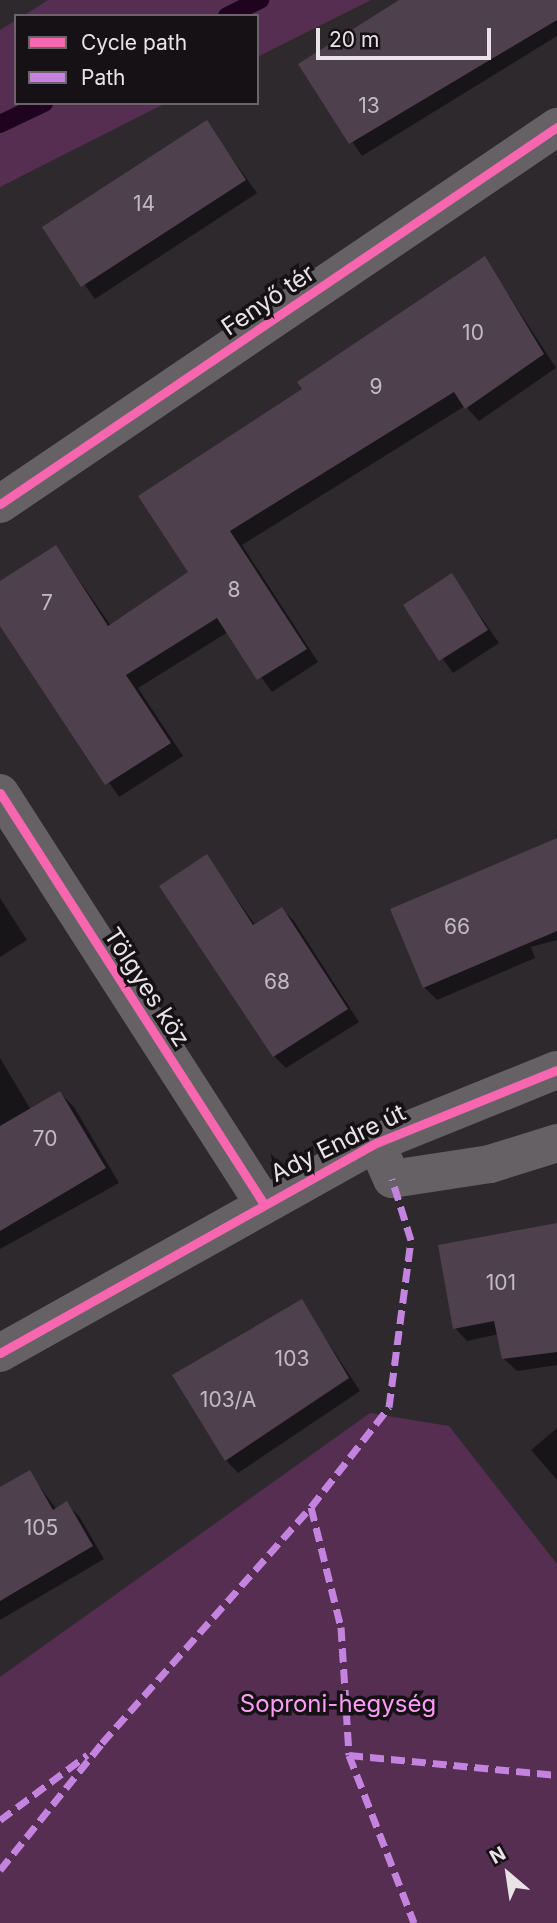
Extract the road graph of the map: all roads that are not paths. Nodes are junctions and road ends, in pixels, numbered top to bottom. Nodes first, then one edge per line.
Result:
1 (557, 128) edge
2 (0, 504) edge
3 (0, 793) edge
4 (557, 1070) edge
5 (376, 1143) junction
6 (557, 1143) edge
7 (263, 1202) junction
8 (0, 1353) edge

1 - 2 street, Fenyő tér
3 - 7 street, Tölgyes köz
4 - 5 street, Ady Endre út
5 - 6 street
5 - 7 street, Ady Endre út
7 - 8 street, Ady Endre út

